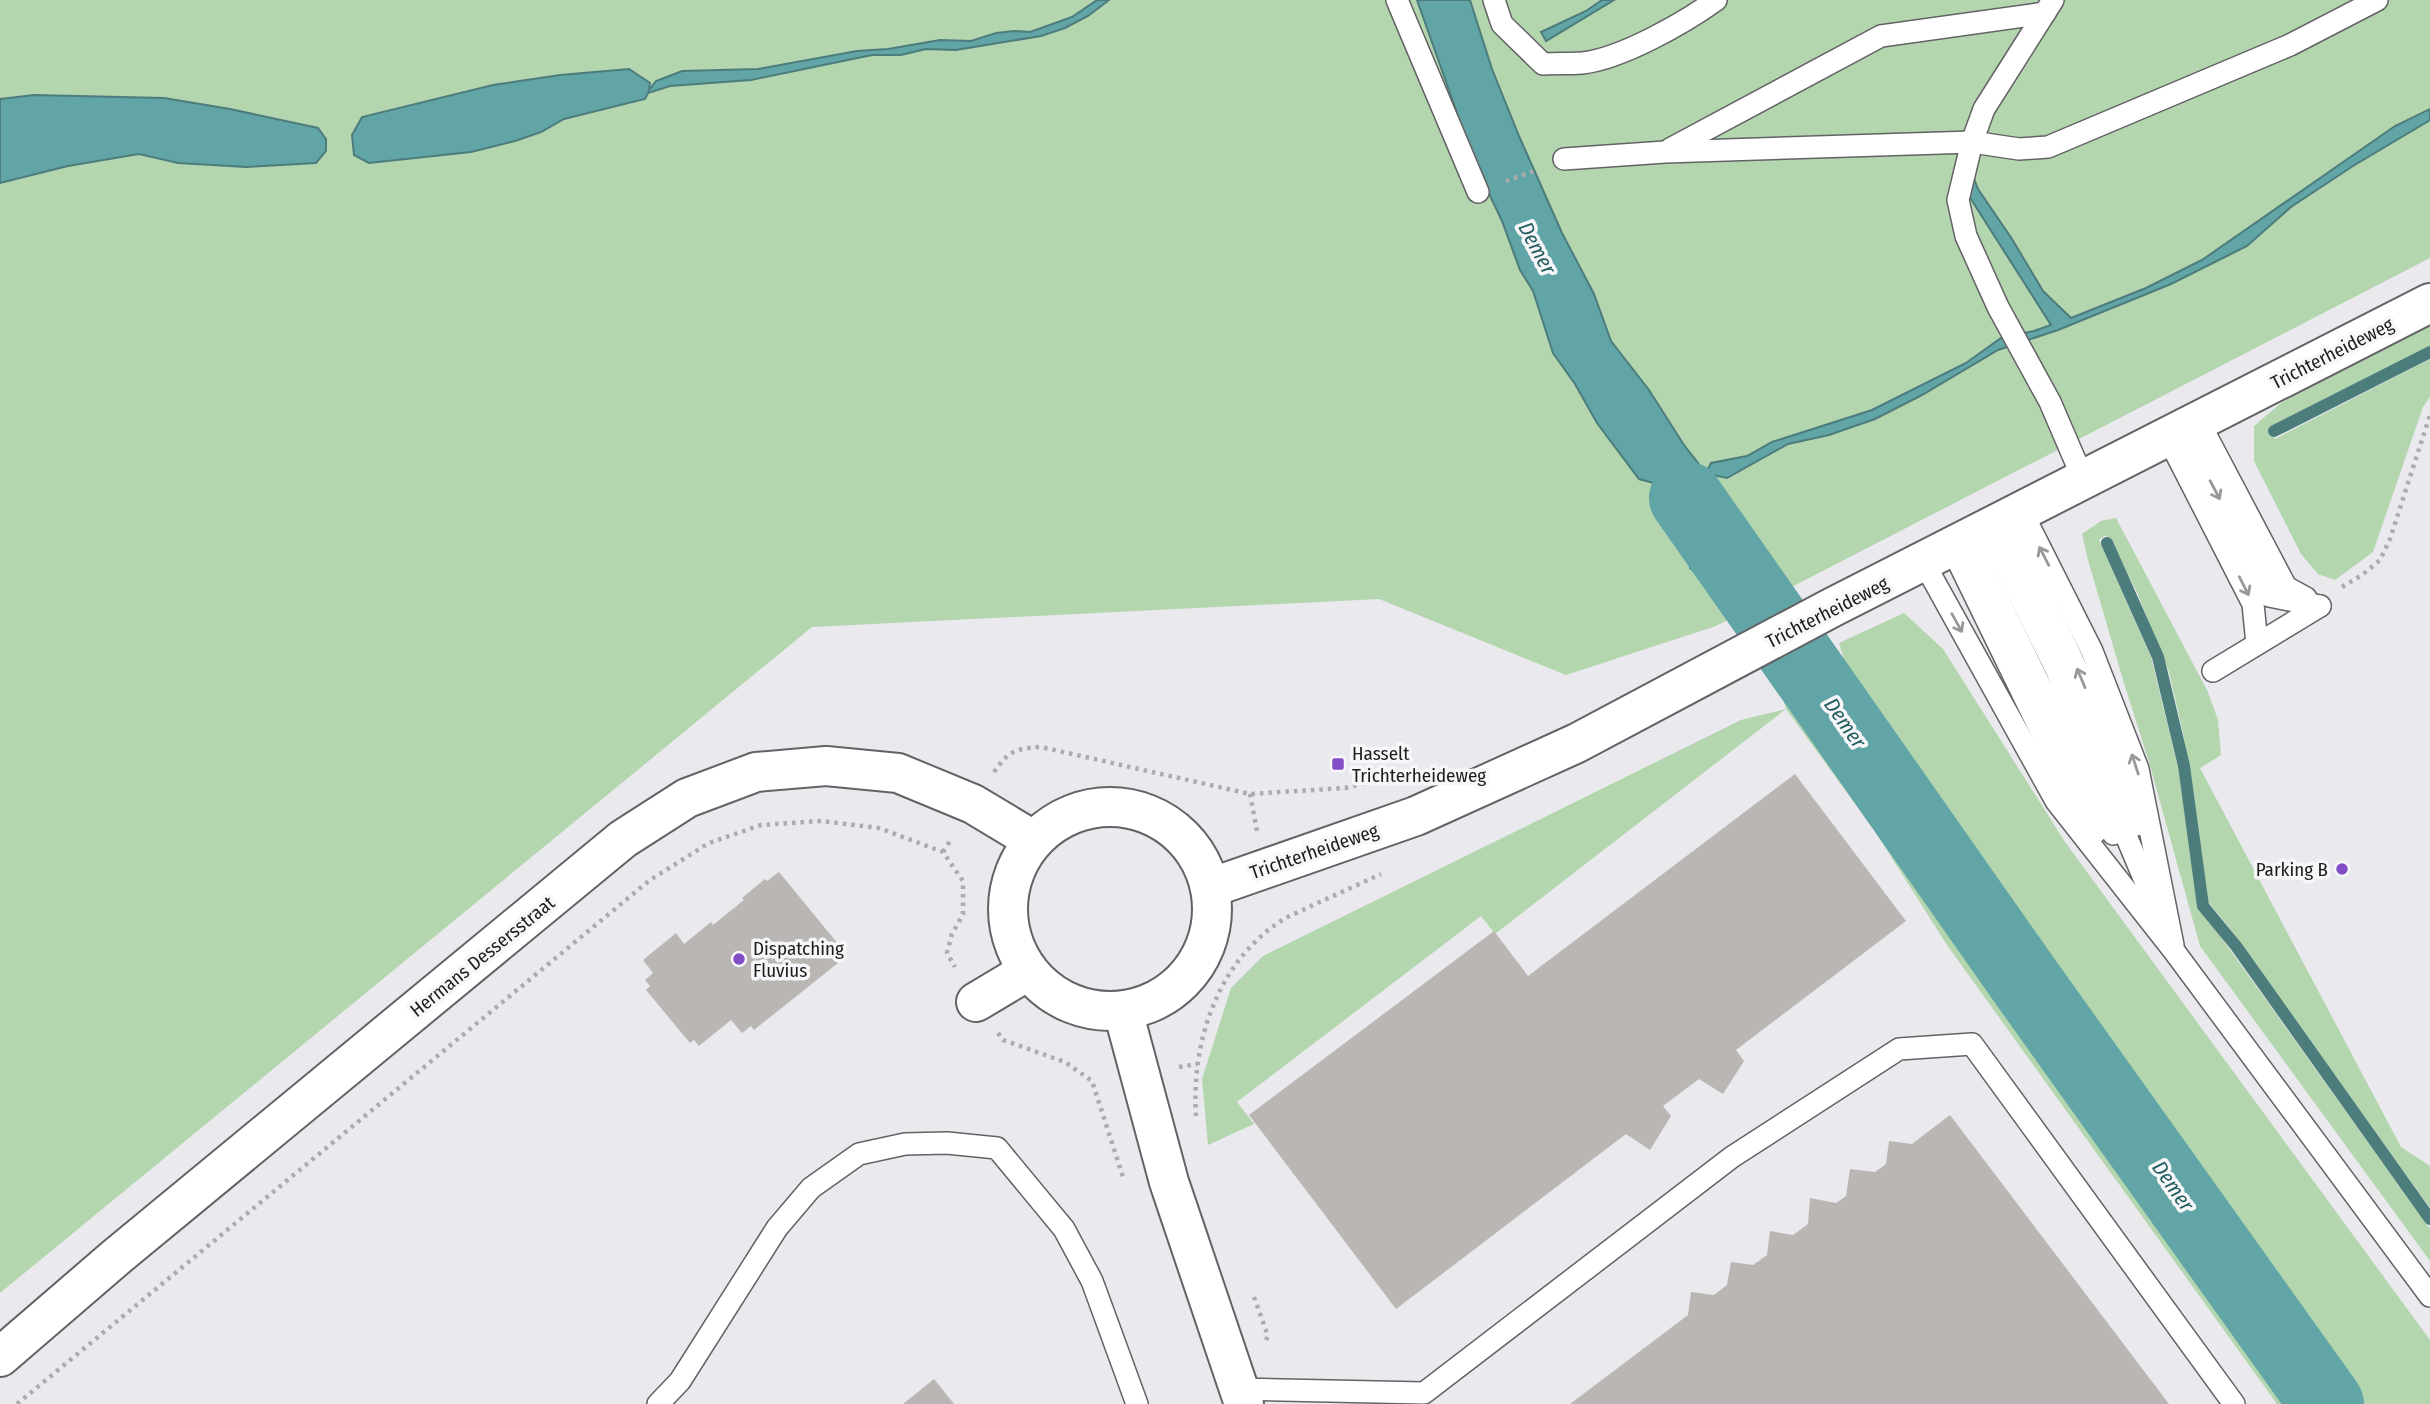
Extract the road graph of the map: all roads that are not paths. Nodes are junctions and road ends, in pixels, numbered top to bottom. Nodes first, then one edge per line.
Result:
1 (1397, 0) edge
2 (1494, 0) edge
3 (1716, 0) edge
4 (2377, 0) edge
5 (2049, 7) edge
6 (1972, 142) junction
7 (1665, 152) junction
8 (1564, 159) road end
9 (1478, 192) road end
10 (2430, 303) edge
11 (2184, 430) junction
12 (2084, 481) junction
13 (1976, 536) junction
14 (2257, 644) junction
15 (2213, 671) dead end
16 (1033, 839) junction
17 (1210, 888) junction
18 (2174, 951) junction
19 (1028, 971) junction
20 (976, 1002) road end
21 (1123, 1011) junction
22 (2430, 1296) edge
23 (0, 1357) edge
24 (1241, 1397) edge
25 (1396, 1398) edge
26 (658, 1404) edge
27 (1137, 1404) edge
28 (2234, 1404) edge

1 - 9 lane
2 - 3 lane
4 - 6 lane
5 - 6 lane
5 - 7 lane
6 - 7 lane
6 - 12 lane
7 - 8 lane
10 - 11 street, Trichterheideweg
11 - 12 street, Trichterheideweg
11 -> 14 lane
11 - 14 lane
12 - 13 street, Trichterheideweg
13 - 17 street, Trichterheideweg
13 - 18 lane
13 - 18 lane
13 -> 18 lane
18 -> 13 lane
14 - 15 lane
16 - 17 street
16 - 19 street
16 - 23 street, Hermans Dessersstraat
17 - 21 street
18 - 22 lane
19 - 20 street
19 - 21 street
21 - 24 street
24 - 25 lane
25 - 28 lane
26 - 27 lane

